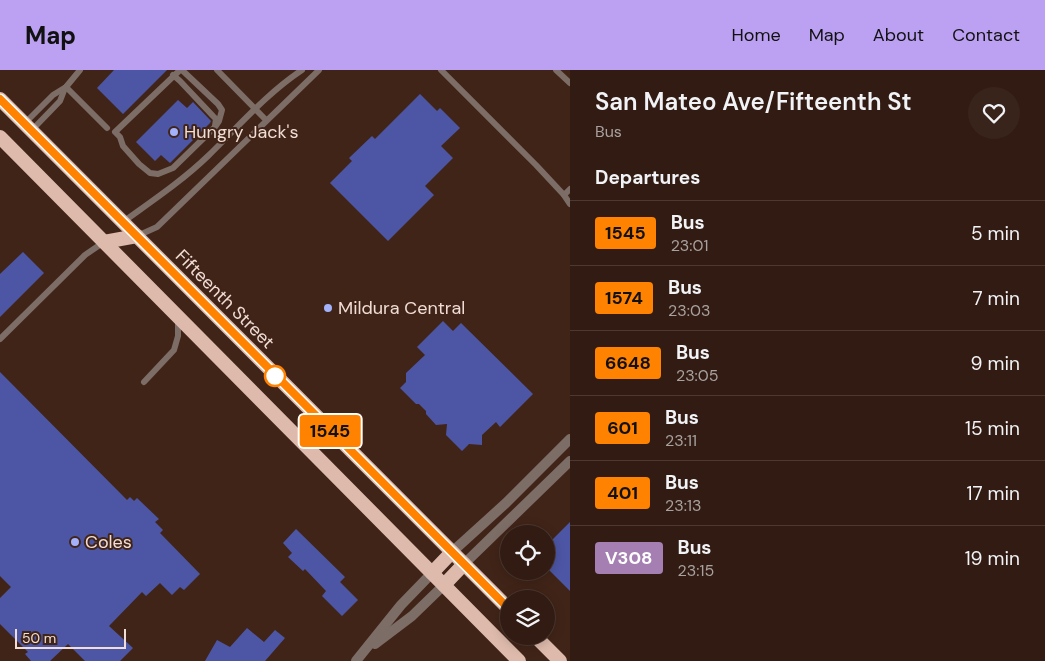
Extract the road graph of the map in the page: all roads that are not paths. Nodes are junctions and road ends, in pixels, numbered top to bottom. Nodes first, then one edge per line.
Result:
1 (80, 70) edge
2 (181, 70) edge
3 (217, 70) edge
4 (293, 70) edge
5 (302, 70) edge
6 (319, 70) edge
7 (441, 70) edge
8 (556, 70) edge
9 (173, 76) junction
10 (288, 80) junction
11 (570, 83) edge
12 (66, 86) junction
13 (0, 99) edge
14 (256, 108) junction
15 (266, 120) junction
16 (28, 127) junction
17 (215, 127) junction
18 (107, 128) dead end
19 (0, 137) edge
20 (570, 189) edge
21 (567, 196) edge
22 (570, 204) edge
23 (123, 222) junction
24 (137, 236) junction
25 (104, 242) junction
26 (178, 317) junction
27 (0, 339) edge
28 (144, 382) dead end
29 (570, 439) edge
30 (570, 461) edge
31 (452, 552) junction
32 (464, 564) junction
33 (432, 573) junction
34 (444, 585) junction
35 (500, 600) edge
36 (545, 645) edge
37 (359, 658) edge
38 (519, 661) edge
39 (560, 661) edge

1 - 12 lane
2 - 9 lane
2 - 17 lane
3 - 14 lane
4 - 10 lane
5 - 10 lane
6 - 15 lane
7 - 21 lane
8 - 11 lane
9 - 17 lane
9 - 17 lane
10 - 14 lane
12 - 16 lane
12 - 18 lane
13 - 16 highway, Fifteenth Street
14 - 15 lane
14 - 23 lane
15 - 24 lane
16 - 23 highway, Fifteenth Street
19 - 25 highway
20 - 21 lane
21 - 22 lane
23 - 24 highway, Fifteenth Street
23 - 25 highway
24 - 25 highway
24 - 31 highway, Fifteenth Street
25 - 26 highway
25 - 27 lane
26 - 28 lane
26 - 33 highway
29 - 31 street
30 - 32 street
31 - 32 highway, Fifteenth Street
31 - 33 highway
32 - 34 highway
32 - 35 highway, Fifteenth Street
33 - 34 highway
33 - 37 street
34 - 37 street
34 - 38 highway
36 - 39 highway

